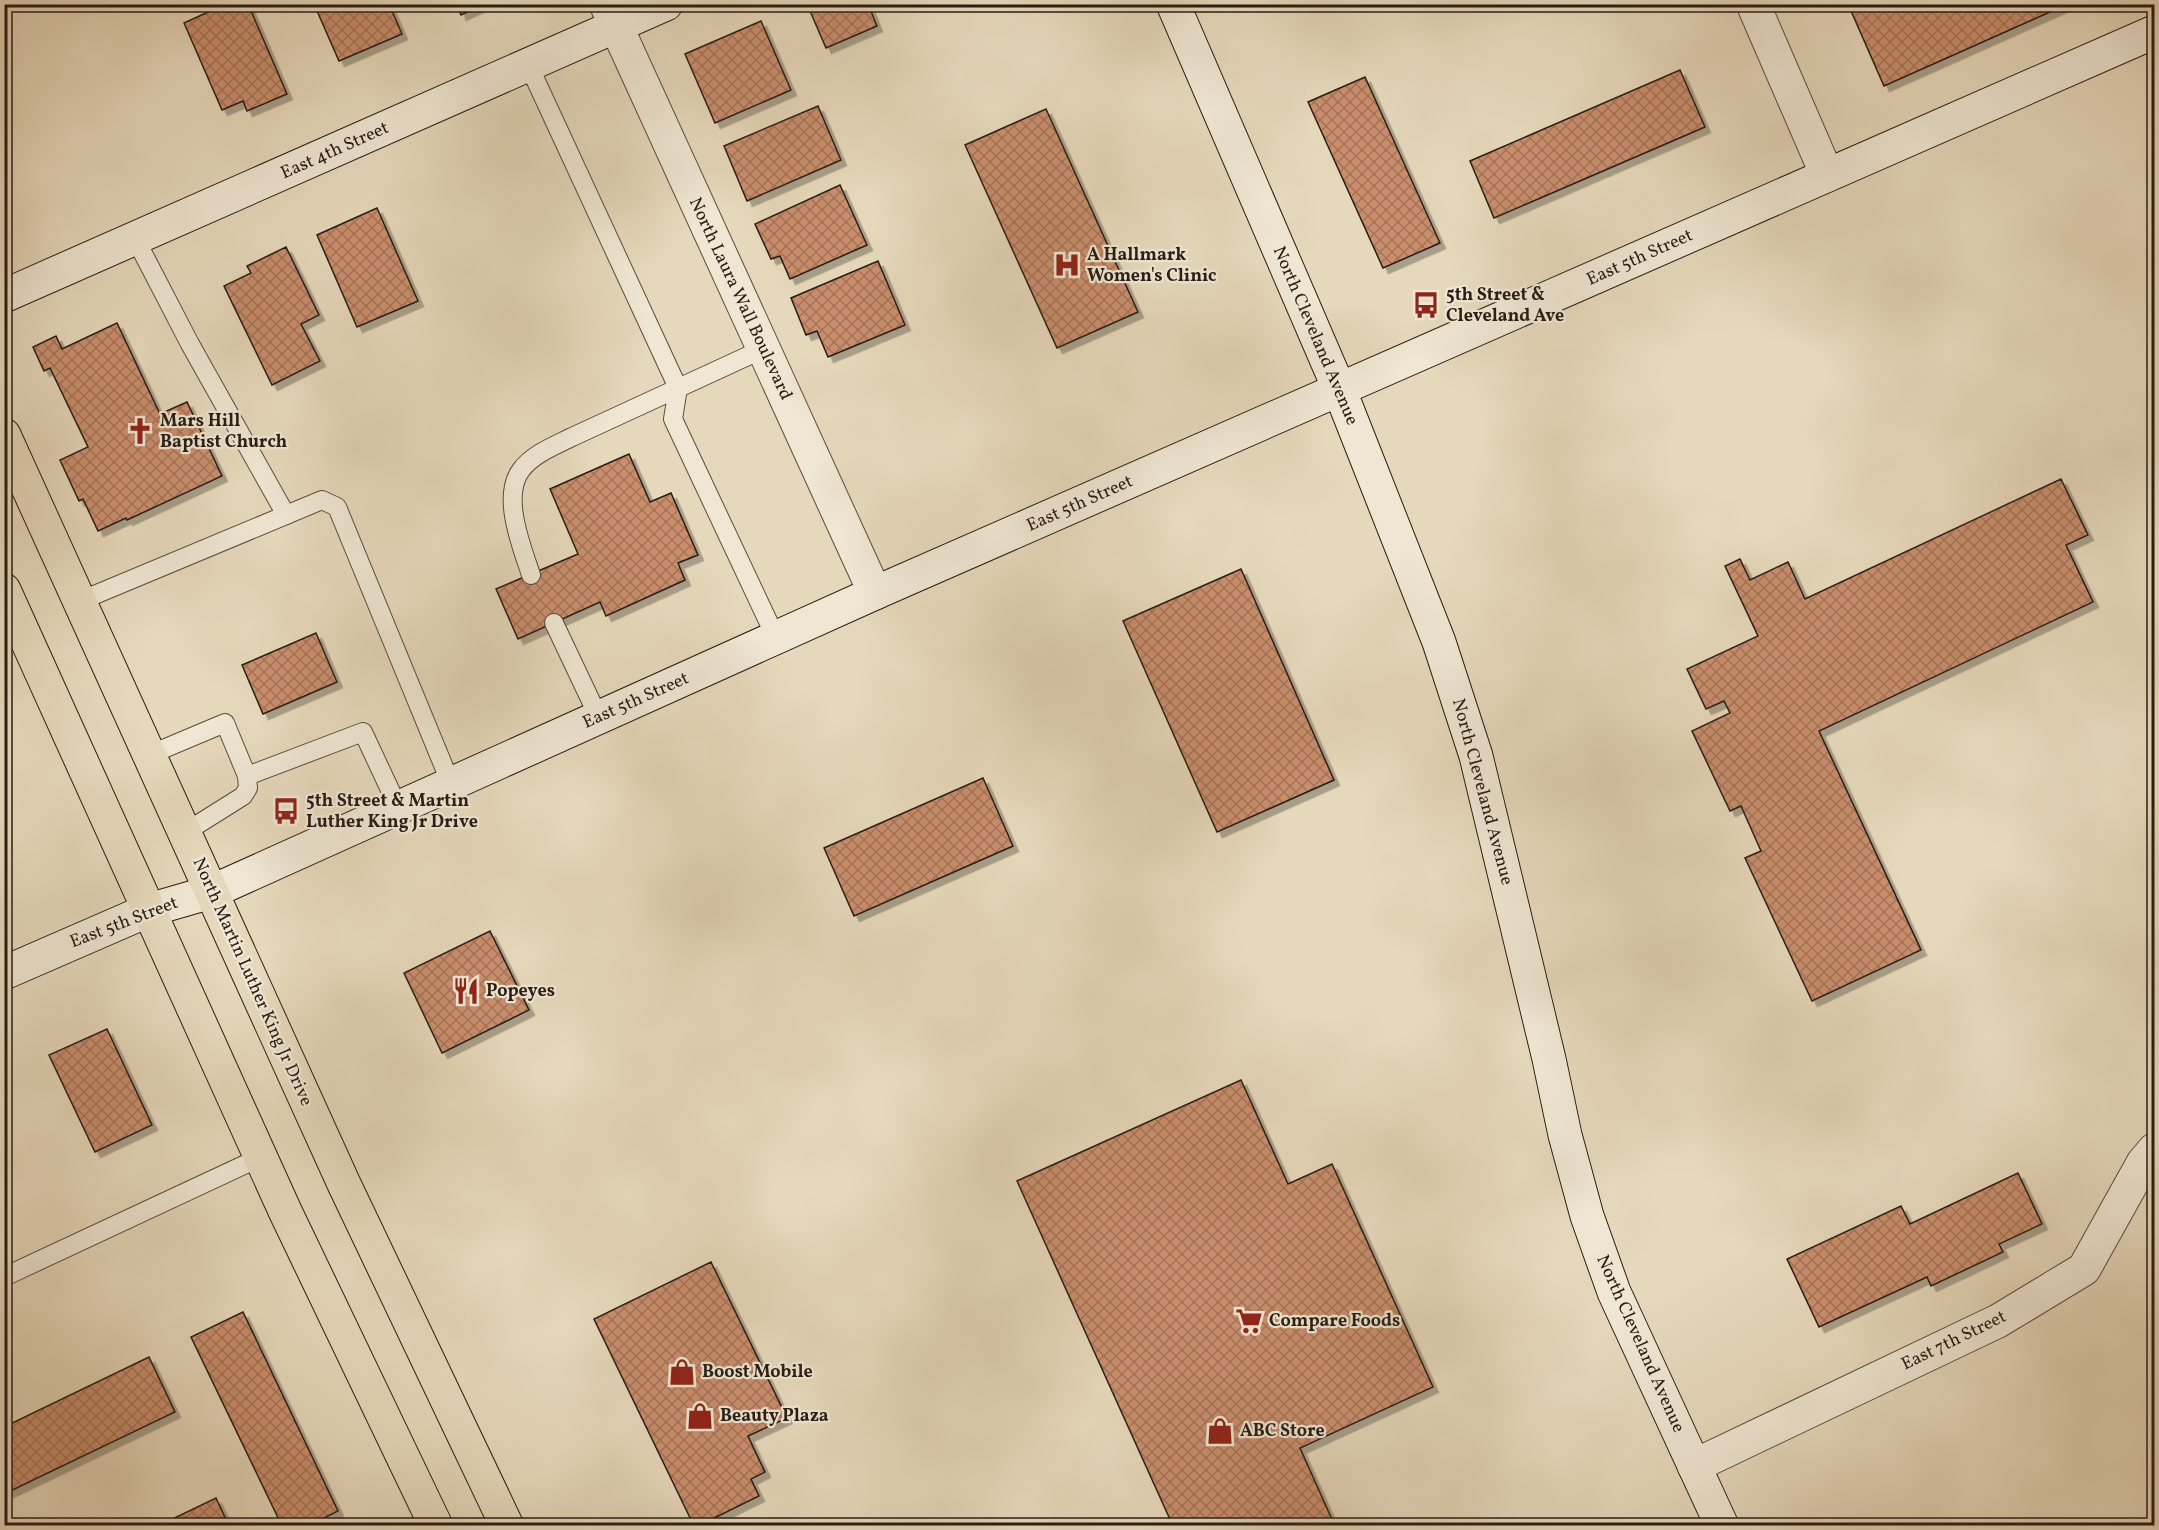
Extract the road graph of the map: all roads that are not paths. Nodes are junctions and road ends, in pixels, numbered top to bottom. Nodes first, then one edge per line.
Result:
1 (666, 4) edge
2 (1173, 4) edge
3 (1753, 4) edge
4 (611, 16) edge
5 (2154, 32) edge
6 (529, 66) junction
7 (1827, 176) junction
8 (135, 238) junction
9 (4, 296) edge
10 (763, 349) junction
11 (678, 388) junction
12 (1340, 391) junction
13 (4, 435) edge
14 (286, 515) junction
15 (531, 575) dead end
16 (4, 590) edge
17 (875, 593) junction
18 (80, 601) junction
19 (554, 623) dead end
20 (776, 638) junction
21 (600, 718) junction
22 (149, 755) junction
23 (247, 776) junction
24 (451, 784) junction
25 (398, 807) junction
26 (184, 833) junction
27 (211, 892) junction
28 (149, 910) junction
29 (4, 973) edge
30 (2154, 1150) edge
31 (261, 1157) junction
32 (4, 1277) edge
33 (1694, 1466) junction
34 (436, 1526) edge
35 (507, 1526) edge
36 (1722, 1526) edge

1 - 4 street, East 4th Street
2 - 12 street, North Cleveland Avenue
3 - 7 street
4 - 6 street, East 4th Street
4 - 10 street, North Laura Wall Boulevard
5 - 7 street, East 5th Street
6 - 8 street, East 4th Street
6 - 11 lane
7 - 12 street, East 5th Street
8 - 9 street, East 4th Street
8 - 14 lane
10 - 11 lane
10 - 17 street, North Laura Wall Boulevard
11 - 15 lane
11 - 20 lane
12 - 17 street, East 5th Street
12 - 33 street, North Cleveland Avenue
13 - 18 main road, North Martin Luther King Jr Drive
14 - 18 lane
14 - 24 lane
16 - 28 main road
17 - 20 street, East 5th Street
18 - 22 main road, North Martin Luther King Jr Drive
19 - 21 lane
20 - 21 street, East 5th Street
21 - 24 street, East 5th Street
22 - 23 lane
22 - 26 main road, North Martin Luther King Jr Drive
23 - 25 lane
23 - 26 lane
24 - 25 street, East 5th Street
25 - 27 street, East 5th Street
26 - 27 main road, North Martin Luther King Jr Drive
27 - 28 street, East 5th Street
27 - 35 main road, North Martin Luther King Jr Drive
28 - 29 street, East 5th Street
28 - 31 main road
30 - 33 street, East 7th Street
31 - 32 lane
31 - 34 main road
33 - 36 street, North Cleveland Avenue

